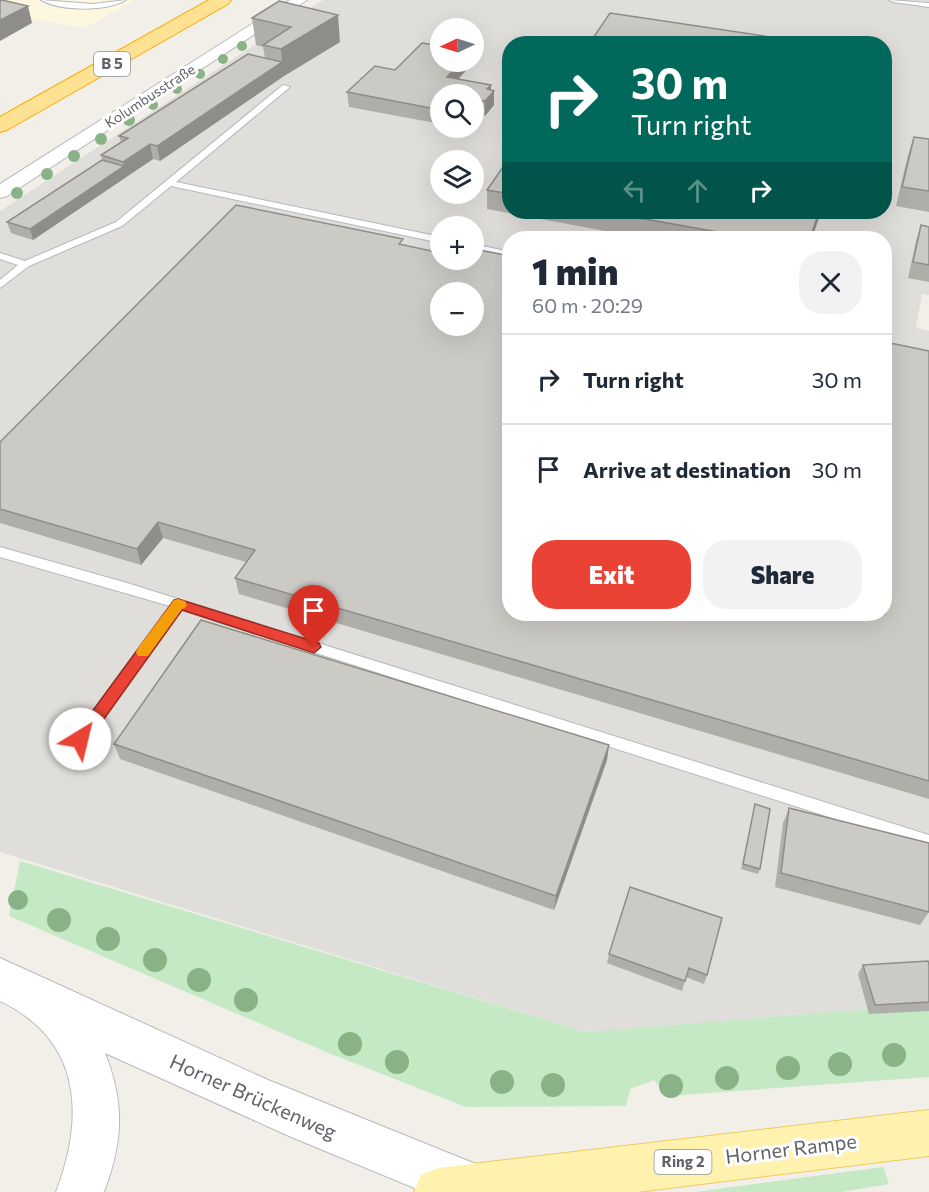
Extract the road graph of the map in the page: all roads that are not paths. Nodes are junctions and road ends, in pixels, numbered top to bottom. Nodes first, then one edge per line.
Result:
1 (45, 0) edge
2 (122, 0) edge
3 (190, 0) edge
4 (222, 0) edge
5 (300, 0) edge
6 (893, 0) edge
7 (929, 5) edge
8 (286, 87) edge
9 (0, 105) edge
10 (0, 126) edge
11 (169, 183) junction
12 (0, 192) edge
13 (430, 238) edge
14 (484, 249) edge
15 (502, 253) edge
16 (0, 256) edge
17 (25, 264) junction
18 (0, 285) edge
19 (0, 552) edge
20 (178, 604) junction
21 (80, 739) dead end
22 (929, 842) edge
23 (19, 988) edge
24 (929, 1133) edge
25 (455, 1190) edge
26 (80, 1192) edge

1 - 2 lane
3 - 9 highway, B 5
4 - 10 highway, B 5
5 - 12 street, Kolumbusstraße
6 - 7 lane
8 - 11 lane
11 - 13 lane
11 - 17 lane
14 - 15 lane
16 - 17 lane
17 - 18 lane
19 - 20 lane
20 - 21 lane
20 - 22 lane
23 - 25 street, Horner Brückenweg
23 - 26 street, Horner Brückenweg
24 - 25 main road, Horner Rampe / Ring 2

